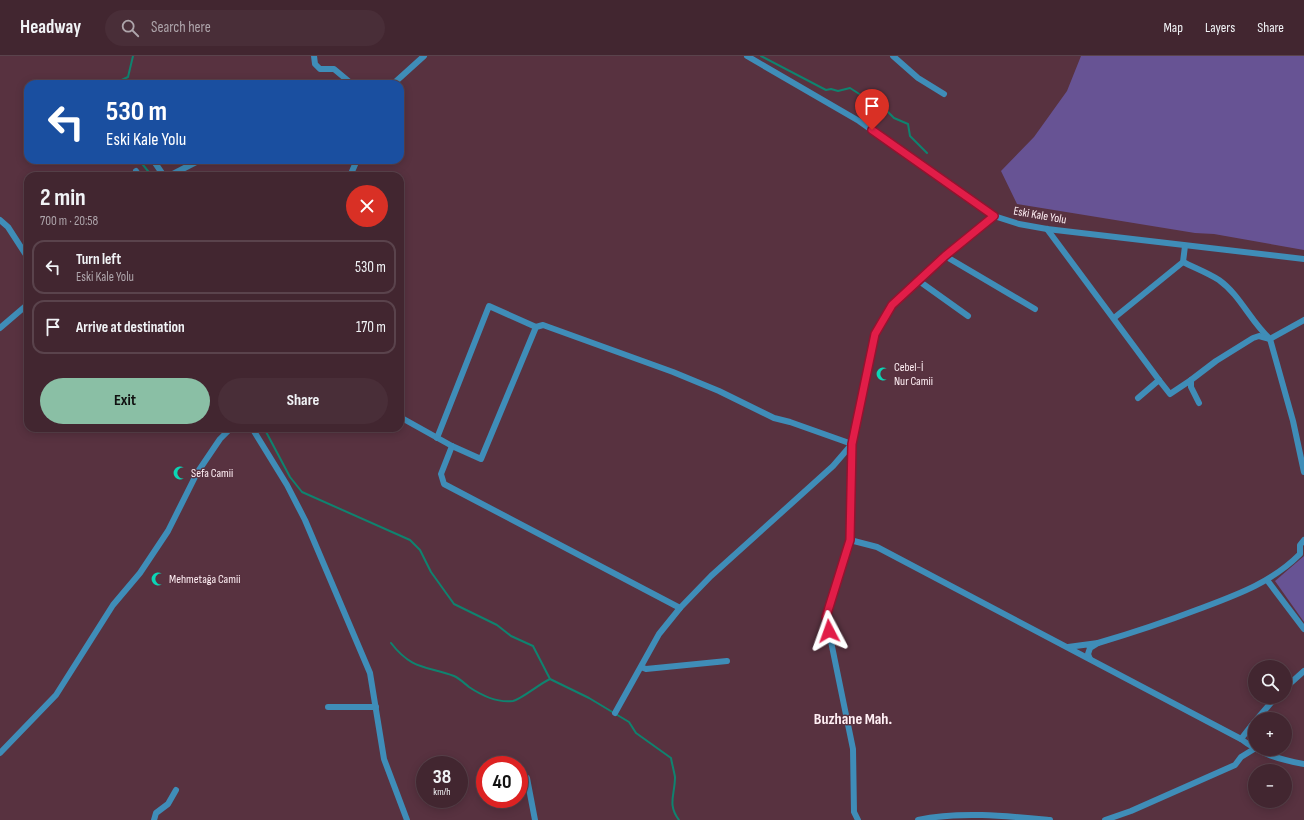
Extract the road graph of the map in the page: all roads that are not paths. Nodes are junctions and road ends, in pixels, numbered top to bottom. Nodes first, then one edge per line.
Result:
1 (314, 56) edge
2 (424, 56) edge
3 (747, 56) edge
4 (893, 56) edge
5 (347, 80) edge
6 (397, 80) edge
7 (944, 94) dead end
8 (192, 164) edge
9 (177, 172) edge
10 (994, 216) junction
11 (0, 220) edge
12 (1047, 229) junction
13 (1185, 246) junction
14 (24, 252) edge
15 (945, 256) junction
16 (1304, 259) edge
17 (1183, 262) junction
18 (919, 281) junction
19 (24, 307) edge
20 (1035, 309) dead end
21 (968, 316) dead end
22 (1114, 318) junction
23 (1304, 320) edge
24 (536, 327) junction
25 (0, 328) edge
26 (1270, 339) junction
27 (1159, 380) junction
28 (1191, 380) junction
29 (1138, 398) dead end
30 (1199, 403) dead end
31 (404, 419) edge
32 (227, 432) edge
33 (254, 432) edge
34 (437, 438) junction
35 (852, 444) junction
36 (452, 446) junction
37 (1304, 472) edge
38 (850, 540) junction
39 (1304, 540) edge
40 (1267, 580) junction
41 (680, 608) junction
42 (1304, 629) edge
43 (1098, 643) junction
44 (1068, 647) junction
45 (1090, 659) junction
46 (727, 661) dead end
47 (641, 667) junction
48 (1304, 671) edge
49 (1292, 682) edge
50 (1270, 704) edge
51 (328, 707) dead end
52 (376, 707) junction
53 (1263, 712) edge
54 (615, 713) dead end
55 (1248, 730) edge
56 (1241, 739) junction
57 (1248, 744) edge
58 (0, 753) edge
59 (1248, 753) edge
60 (1272, 756) edge
61 (1304, 764) edge
62 (528, 783) edge
63 (176, 790) dead end
64 (154, 820) edge
65 (407, 820) edge
66 (535, 820) edge
67 (858, 820) edge
68 (918, 820) edge
69 (1050, 820) edge
70 (1105, 820) edge

1 - 5 street
2 - 6 street
3 - 10 street, Eski Kale Yolu
4 - 7 street
8 - 9 street
10 - 12 street, Eski Kale Yolu
10 - 15 street
11 - 14 street
12 - 13 street, Eski Kale Yolu
12 - 22 street
13 - 16 street, Eski Kale Yolu
13 - 17 street
15 - 18 street
15 - 20 street
17 - 22 street
17 - 26 street
18 - 21 street
18 - 35 street
19 - 25 street
22 - 27 street
23 - 26 street
24 - 34 street
24 - 35 street
24 - 36 street
26 - 28 street
26 - 37 street
27 - 28 street
27 - 29 street
28 - 30 street
31 - 34 street
32 - 58 street
33 - 52 street
34 - 36 street
35 - 38 street
35 - 41 street
36 - 41 street
38 - 44 street
38 - 67 street
39 - 40 street
40 - 42 street
40 - 43 street
41 - 47 street
43 - 44 street
43 - 45 street
44 - 45 street
45 - 56 street
46 - 47 street
47 - 54 street
48 - 49 street
50 - 53 street
51 - 52 street
52 - 65 street
55 - 56 street
56 - 57 street
59 - 70 street
60 - 61 street
62 - 66 street
63 - 64 street
68 - 69 street

